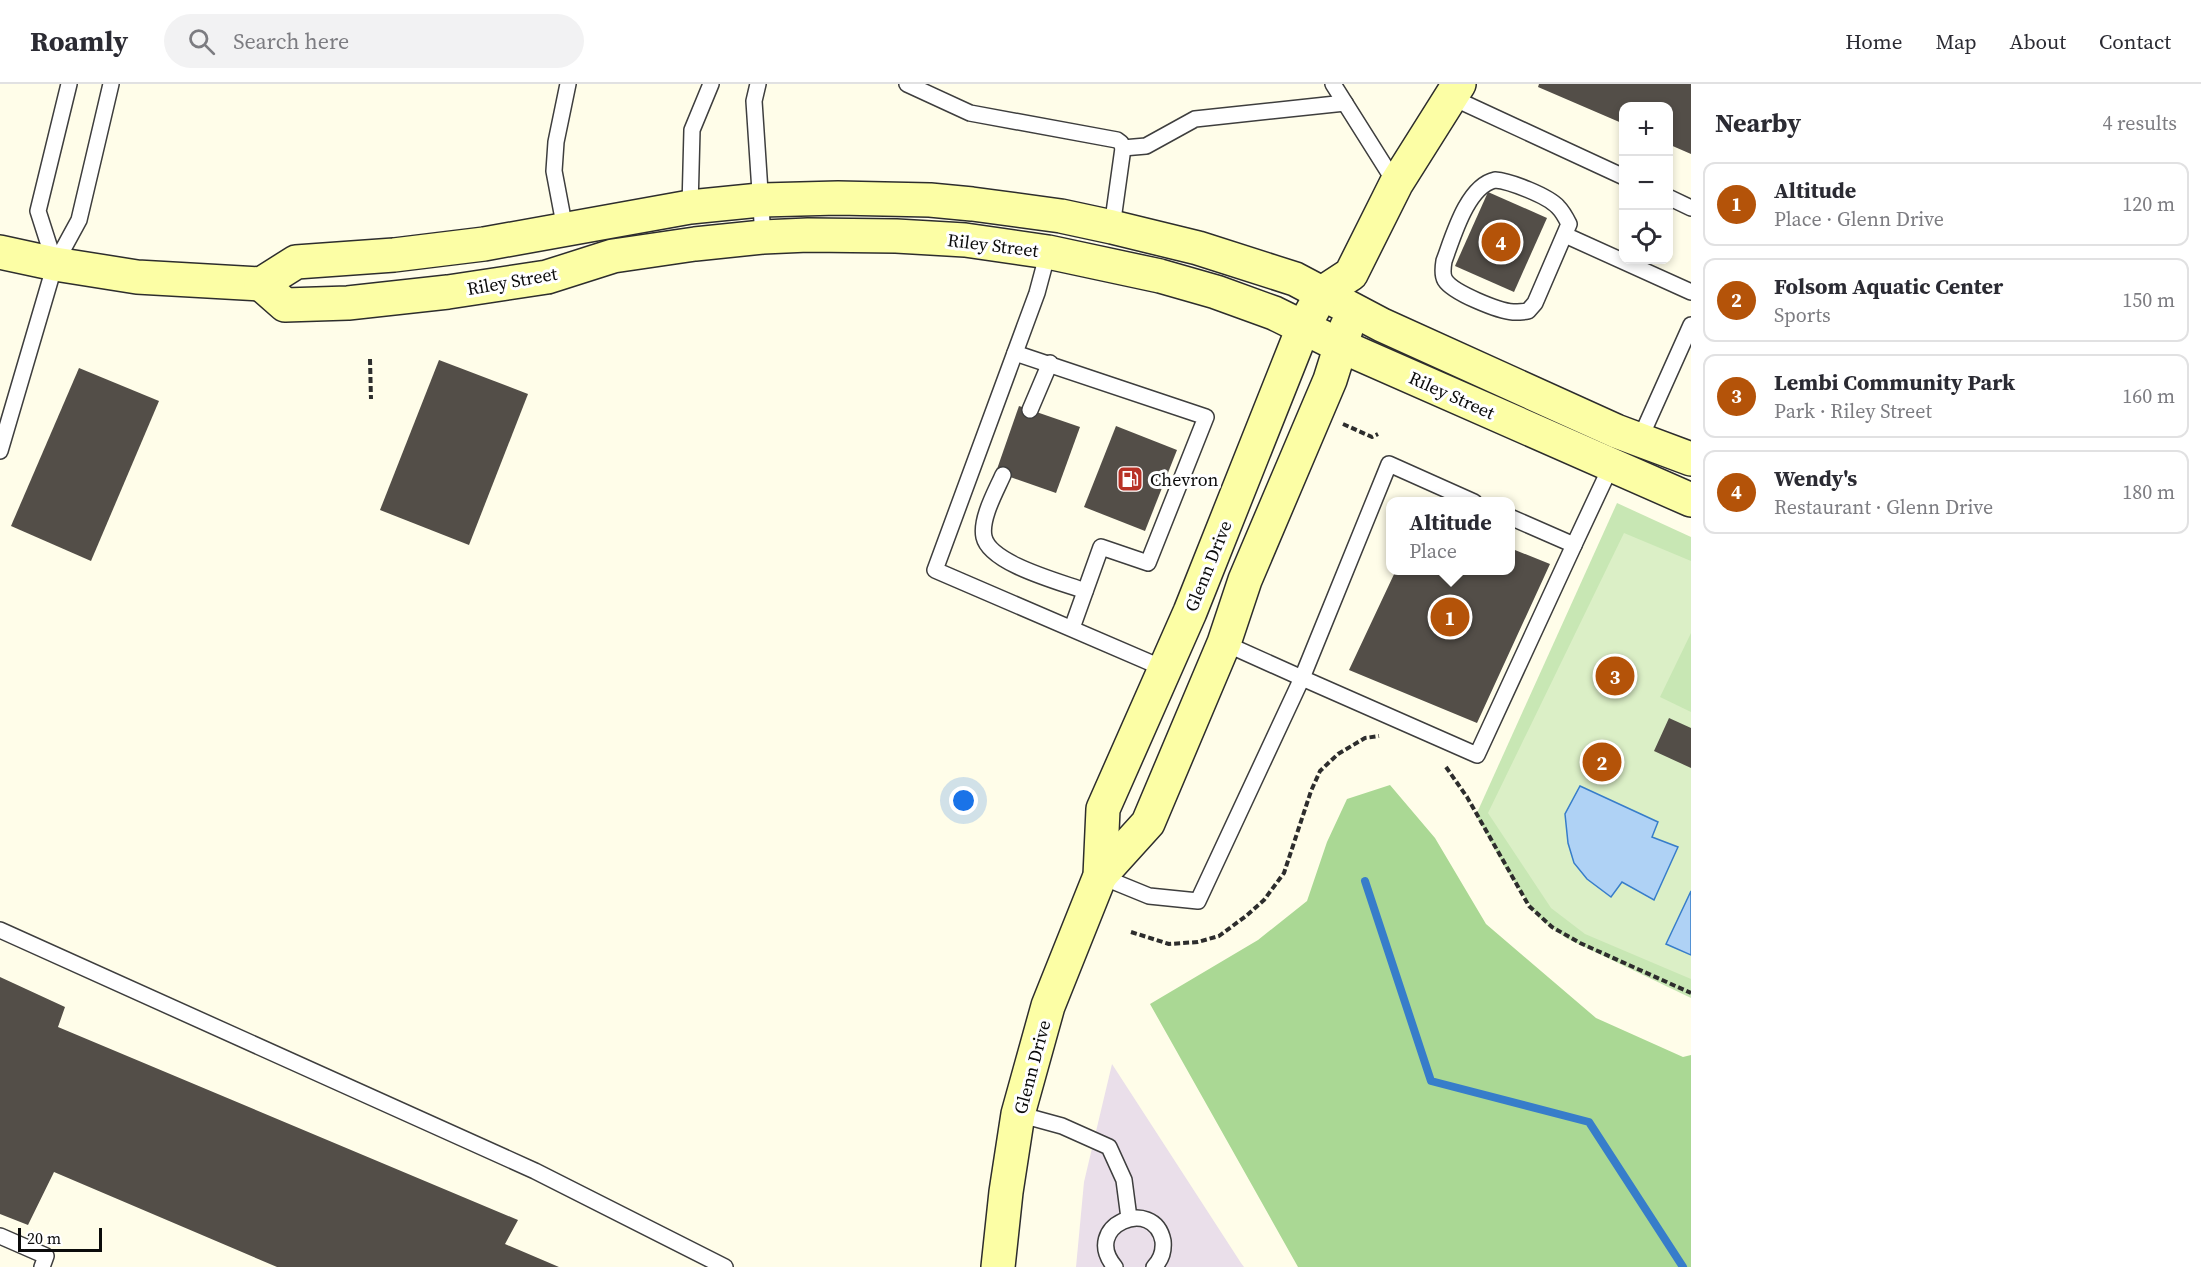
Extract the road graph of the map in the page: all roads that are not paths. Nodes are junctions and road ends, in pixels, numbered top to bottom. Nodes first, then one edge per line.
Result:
1 (69, 84) edge
2 (111, 84) edge
3 (568, 84) edge
4 (711, 84) edge
5 (758, 84) edge
6 (907, 84) edge
7 (1333, 84) edge
8 (1455, 91) edge
9 (1345, 103) junction
10 (1123, 148) junction
11 (1619, 175) edge
12 (1396, 184) junction
13 (1673, 199) edge
14 (760, 200) junction
15 (690, 207) junction
16 (1691, 208) edge
17 (1112, 227) junction
18 (565, 229) junction
19 (1565, 235) junction
20 (763, 237) junction
21 (0, 252) edge
22 (1048, 252) junction
23 (55, 264) junction
24 (1351, 274) junction
25 (261, 284) junction
26 (1691, 292) edge
27 (1322, 293) junction
28 (348, 303) junction
29 (1352, 309) junction
30 (1691, 325) edge
31 (1303, 328) junction
32 (1341, 346) junction
33 (1015, 353) junction
34 (1050, 363) junction
35 (1030, 410) dead end
36 (1639, 441) junction
37 (0, 451) edge
38 (1691, 459) edge
39 (1611, 466) junction
40 (1003, 475) dead end
41 (1465, 497) edge
42 (1691, 501) edge
43 (1515, 519) edge
44 (1574, 545) junction
45 (1085, 591) junction
46 (1072, 628) junction
47 (1224, 643) junction
48 (1165, 669) junction
49 (1302, 678) junction
50 (1148, 823) junction
51 (1100, 876) junction
52 (0, 930) edge
53 (1018, 1114) junction
54 (1129, 1218) junction
55 (0, 1236) edge
56 (42, 1267) edge
57 (725, 1267) edge
58 (998, 1267) edge
59 (1115, 1267) edge
60 (1154, 1267) edge

1 - 23 lane
2 - 23 lane
3 - 18 lane
4 - 15 lane
5 - 14 lane
6 - 10 lane
7 - 9 lane
8 - 11 lane
8 - 12 main road, Glenn Drive
9 - 10 lane
9 - 12 lane
10 - 17 lane
12 - 24 main road, Glenn Drive
13 - 16 lane
14 - 15 main road, Riley Street
14 - 17 main road, Riley Street
14 - 20 lane
15 - 18 main road, Riley Street
17 - 27 main road, Riley Street
18 - 25 main road, Riley Street
18 - 28 main road
19 - 19 lane
19 - 26 lane
20 - 22 main road, Riley Street
20 - 28 main road, Riley Street
21 - 23 main road
22 - 31 main road, Riley Street
22 - 33 lane
23 - 25 main road
23 - 37 lane
24 - 27 main road, Glenn Drive
24 - 29 main road, Glenn Drive
25 - 28 main road, Riley Street
27 - 29 main road, Riley Street
27 - 31 main road, Glenn Drive
29 - 32 main road, Glenn Drive
29 - 36 main road, Riley Street
30 - 36 lane
31 - 32 main road, Riley Street
31 - 48 main road, Glenn Drive
32 - 39 main road, Riley Street
32 - 47 main road, Glenn Drive
33 - 34 lane
33 - 46 lane
34 - 35 lane
34 - 45 lane
36 - 38 main road, Riley Street
39 - 42 main road, Riley Street
39 - 44 lane
40 - 45 lane
41 - 49 lane
43 - 44 lane
44 - 49 lane
45 - 46 lane
46 - 48 lane
47 - 49 lane
47 - 50 main road, Glenn Drive
48 - 50 main road
48 - 51 main road, Glenn Drive
49 - 51 lane
50 - 51 main road, Glenn Drive
51 - 53 main road, Glenn Drive
52 - 57 lane
53 - 54 lane
53 - 58 main road, Glenn Drive
54 - 59 lane
54 - 60 lane
55 - 56 lane

